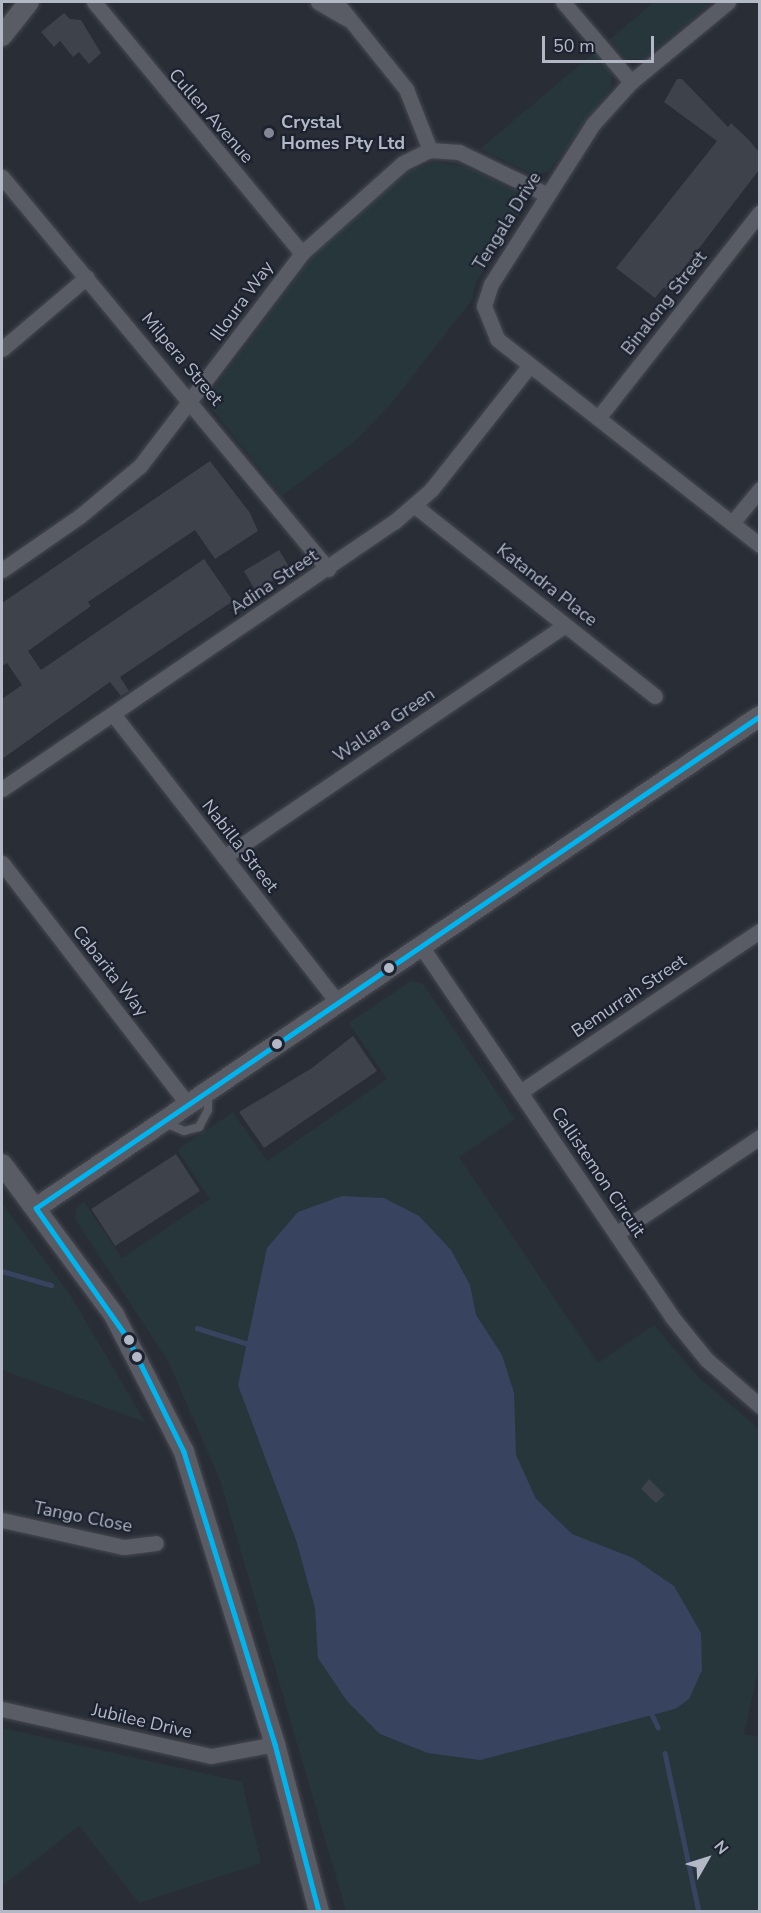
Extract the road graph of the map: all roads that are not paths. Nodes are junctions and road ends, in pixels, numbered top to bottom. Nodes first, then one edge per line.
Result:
1 (94, 2) edge
2 (318, 2) edge
3 (336, 2) edge
4 (563, 2) edge
5 (728, 2) edge
6 (24, 3) edge
7 (349, 20) junction
8 (2, 36) edge
9 (631, 82) junction
10 (430, 150) junction
11 (2, 177) edge
12 (546, 194) junction
13 (759, 212) edge
14 (302, 253) junction
15 (87, 277) junction
16 (2, 349) edge
17 (530, 365) junction
18 (192, 401) junction
19 (598, 418) junction
20 (759, 489) edge
21 (415, 506) junction
22 (732, 524) junction
23 (759, 545) edge
24 (328, 569) junction
25 (2, 570) edge
26 (566, 625) junction
27 (655, 696) dead end
28 (113, 714) junction
29 (759, 716) edge
30 (2, 789) edge
31 (224, 857) junction
32 (2, 863) edge
33 (759, 931) edge
34 (421, 946) junction
35 (337, 1002) junction
36 (207, 1089) junction
37 (520, 1092) junction
38 (187, 1103) junction
39 (161, 1121) junction
40 (759, 1137) edge
41 (2, 1164) edge
42 (36, 1208) junction
43 (616, 1234) junction
44 (759, 1406) edge
45 (2, 1520) edge
46 (156, 1543) dead end
47 (2, 1709) edge
48 (275, 1744) junction
49 (319, 1911) edge

1 - 14 street, Cullen Avenue
2 - 7 street
3 - 7 street
4 - 9 street
5 - 9 street, Tengala Drive
6 - 8 street
7 - 10 street
9 - 12 street, Tengala Drive
10 - 12 street
10 - 14 street, Illoura Way
11 - 15 street, Milpera Street
12 - 17 street, Tengala Drive
13 - 19 street, Binalong Street
14 - 18 street, Illoura Way
15 - 16 street
15 - 18 street, Milpera Street
17 - 19 street, Tengala Drive
17 - 21 street, Adina Street
18 - 24 street, Milpera Street
18 - 25 street, Illoura Way
19 - 22 street, Tengala Drive
20 - 22 street
21 - 24 street, Adina Street
21 - 26 street, Katandra Place
22 - 23 street, Tengala Drive
24 - 28 street, Adina Street
26 - 27 street, Katandra Place
26 - 31 street, Wallara Green
28 - 30 street, Adina Street
28 - 31 street, Nabilla Street
29 - 34 street
31 - 35 street, Nabilla Street
32 - 38 street, Cabarita Way
33 - 37 street, Bemurrah Street
34 - 35 street
34 - 37 street, Callistemon Circuit
35 - 36 street
36 - 38 street
36 - 39 lane
37 - 43 street, Callistemon Circuit
38 - 39 street
39 - 42 street
40 - 43 street
41 - 42 street
42 - 48 street
43 - 44 street, Callistemon Circuit
45 - 46 street, Tango Close
47 - 48 street, Jubilee Drive
48 - 49 street

